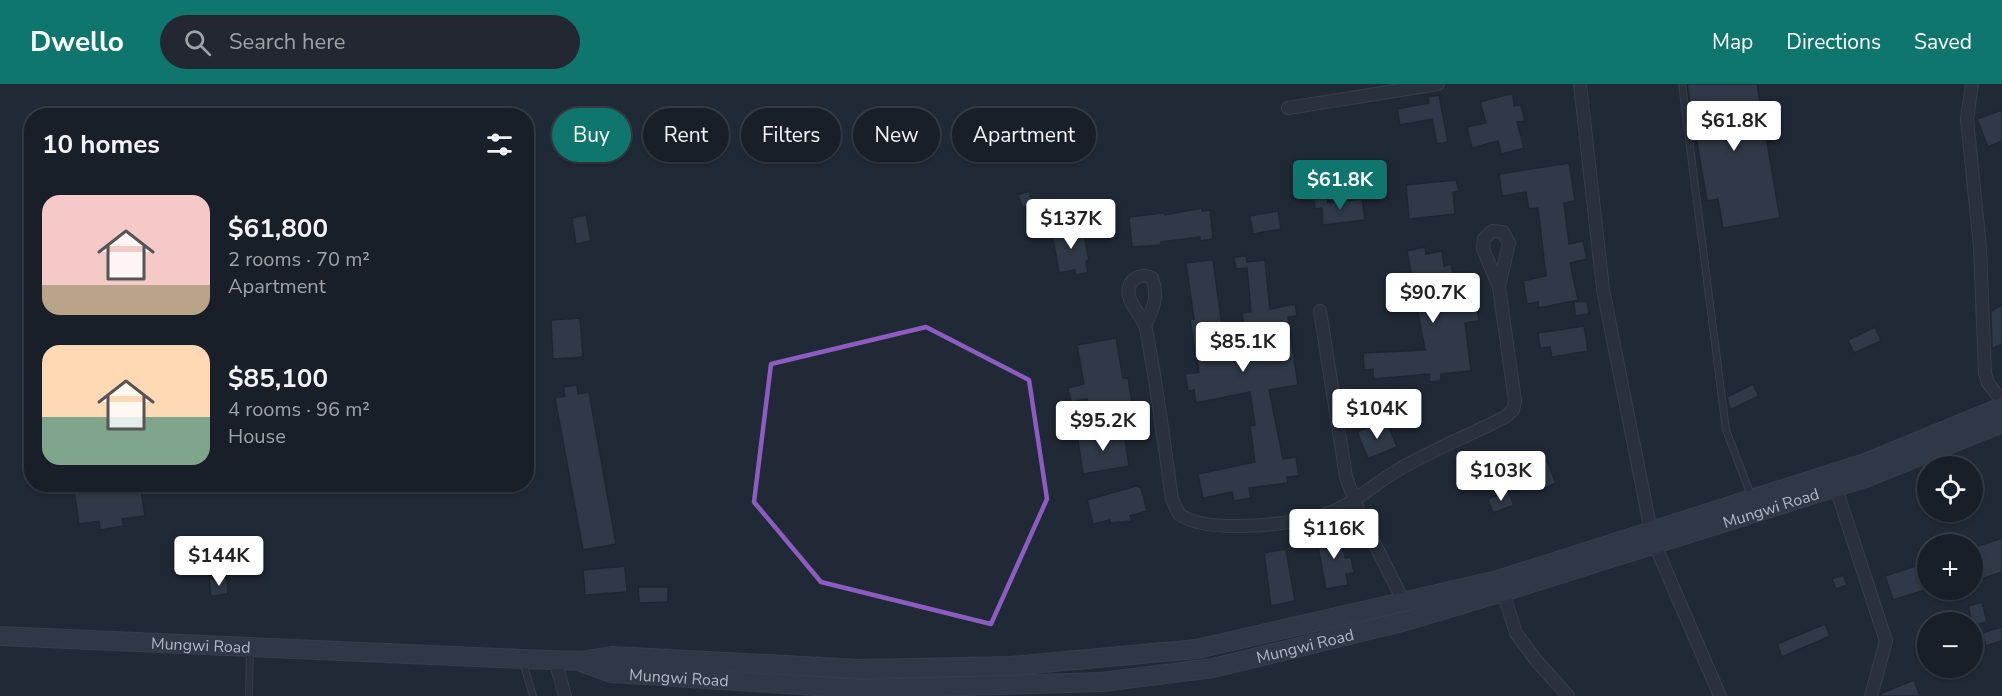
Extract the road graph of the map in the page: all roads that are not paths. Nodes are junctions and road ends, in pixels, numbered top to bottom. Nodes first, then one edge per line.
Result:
1 (1438, 84) edge
2 (1580, 84) edge
3 (1682, 84) edge
4 (1972, 84) edge
5 (1288, 108) dead end
6 (1499, 287) dead end
7 (1320, 311) dead end
8 (1145, 326) dead end
9 (2002, 401) edge
10 (2002, 407) edge
11 (2002, 423) edge
12 (1836, 488) junction
13 (1353, 498) junction
14 (1752, 499) junction
15 (1653, 538) junction
16 (1503, 592) junction
17 (1404, 602) junction
18 (0, 636) edge
19 (250, 648) junction
20 (522, 660) junction
21 (555, 660) junction
22 (580, 661) junction
23 (249, 696) edge
24 (533, 696) edge
25 (565, 696) edge
26 (1568, 696) edge
27 (1720, 696) edge
28 (1871, 696) edge

1 - 5 street
2 - 15 street
3 - 14 lane
4 - 9 street
6 - 13 street
7 - 13 street
8 - 13 street
10 - 14 main road, Mungwi Road
11 - 12 main road, Mungwi Road
12 - 15 main road, Mungwi Road
12 - 28 street
13 - 17 street
14 - 15 main road, Mungwi Road
15 - 16 main road, Mungwi Road
15 - 17 main road, Mungwi Road
15 - 27 street
16 - 22 main road, Mungwi Road
16 - 26 street
17 - 22 main road, Mungwi Road
18 - 19 main road, Mungwi Road
19 - 20 main road, Mungwi Road
19 - 23 lane
20 - 21 main road, Mungwi Road
20 - 24 lane
21 - 22 main road, Mungwi Road
21 - 25 street

